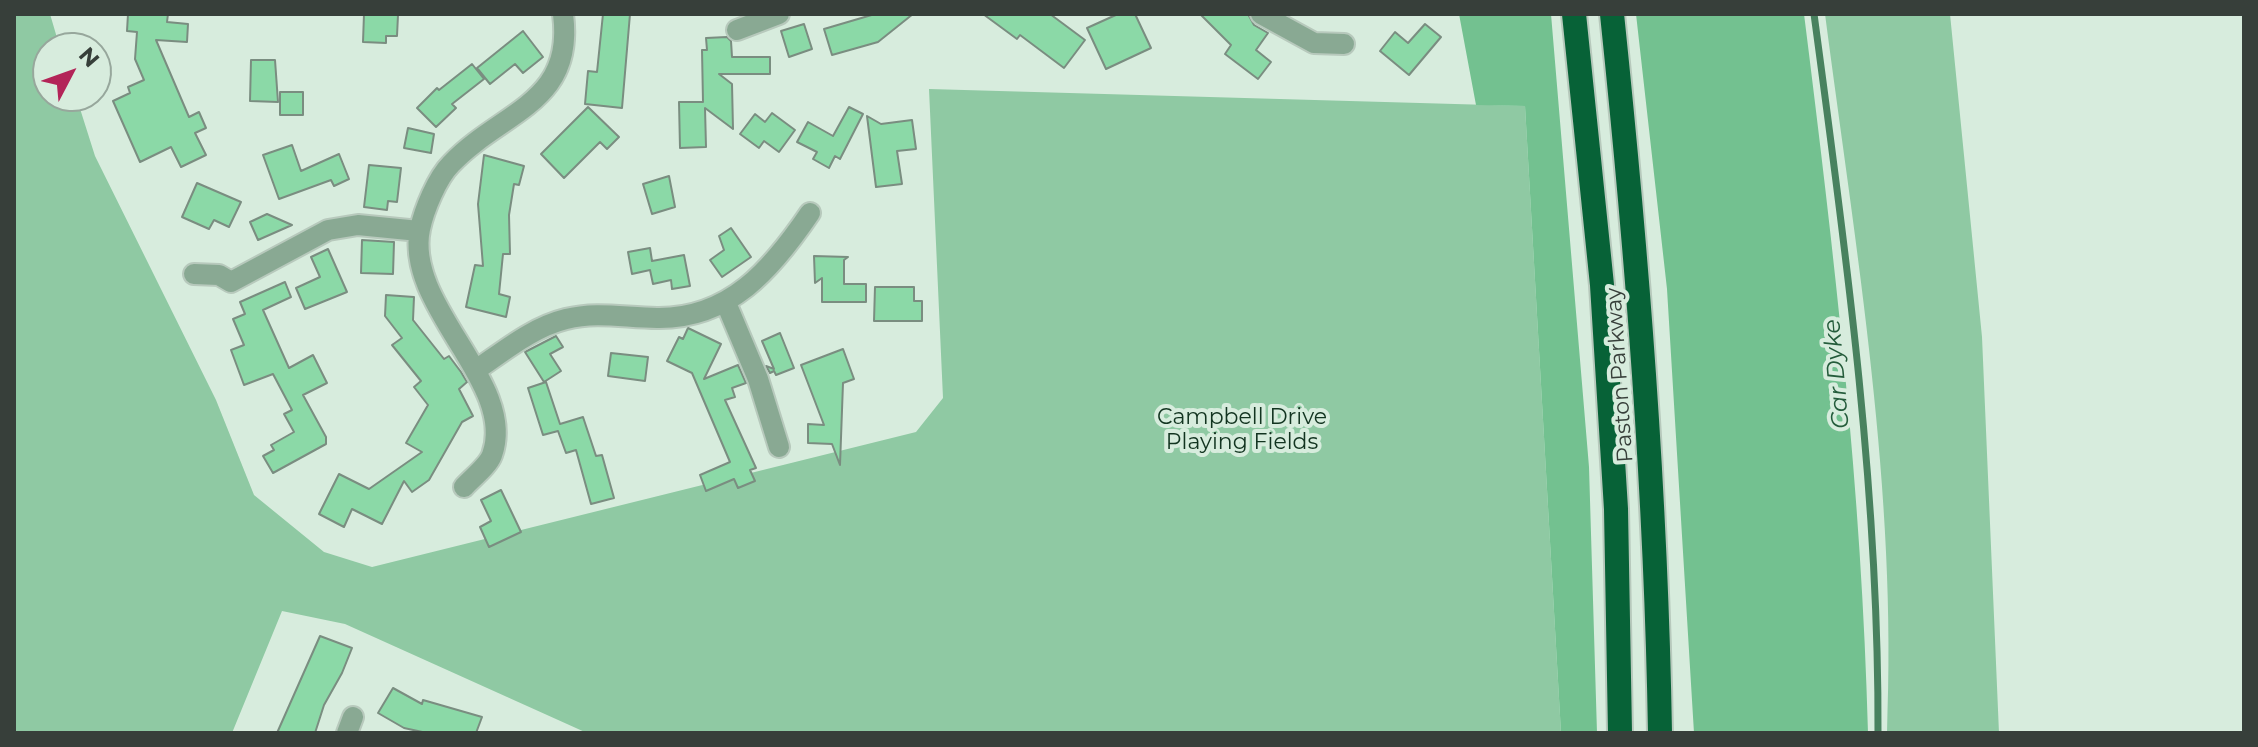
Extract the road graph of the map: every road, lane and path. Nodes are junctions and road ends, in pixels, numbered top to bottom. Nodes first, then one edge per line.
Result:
1 (563, 14) edge
2 (779, 14) edge
3 (1261, 14) edge
4 (1574, 14) edge
5 (1612, 14) edge
6 (737, 30) dead end
7 (1344, 44) dead end
8 (810, 213) dead end
9 (419, 231) junction
10 (194, 274) dead end
11 (726, 303) junction
12 (476, 370) junction
13 (779, 447) dead end
14 (464, 487) dead end
15 (1620, 733) edge
16 (1660, 733) edge

1 - 9 street
2 - 6 street
3 - 7 street
4 - 15 highway, Paston Parkway
5 - 16 highway, Paston Parkway
8 - 11 street
9 - 10 street
9 - 12 street
11 - 12 street
11 - 13 street
12 - 14 street

